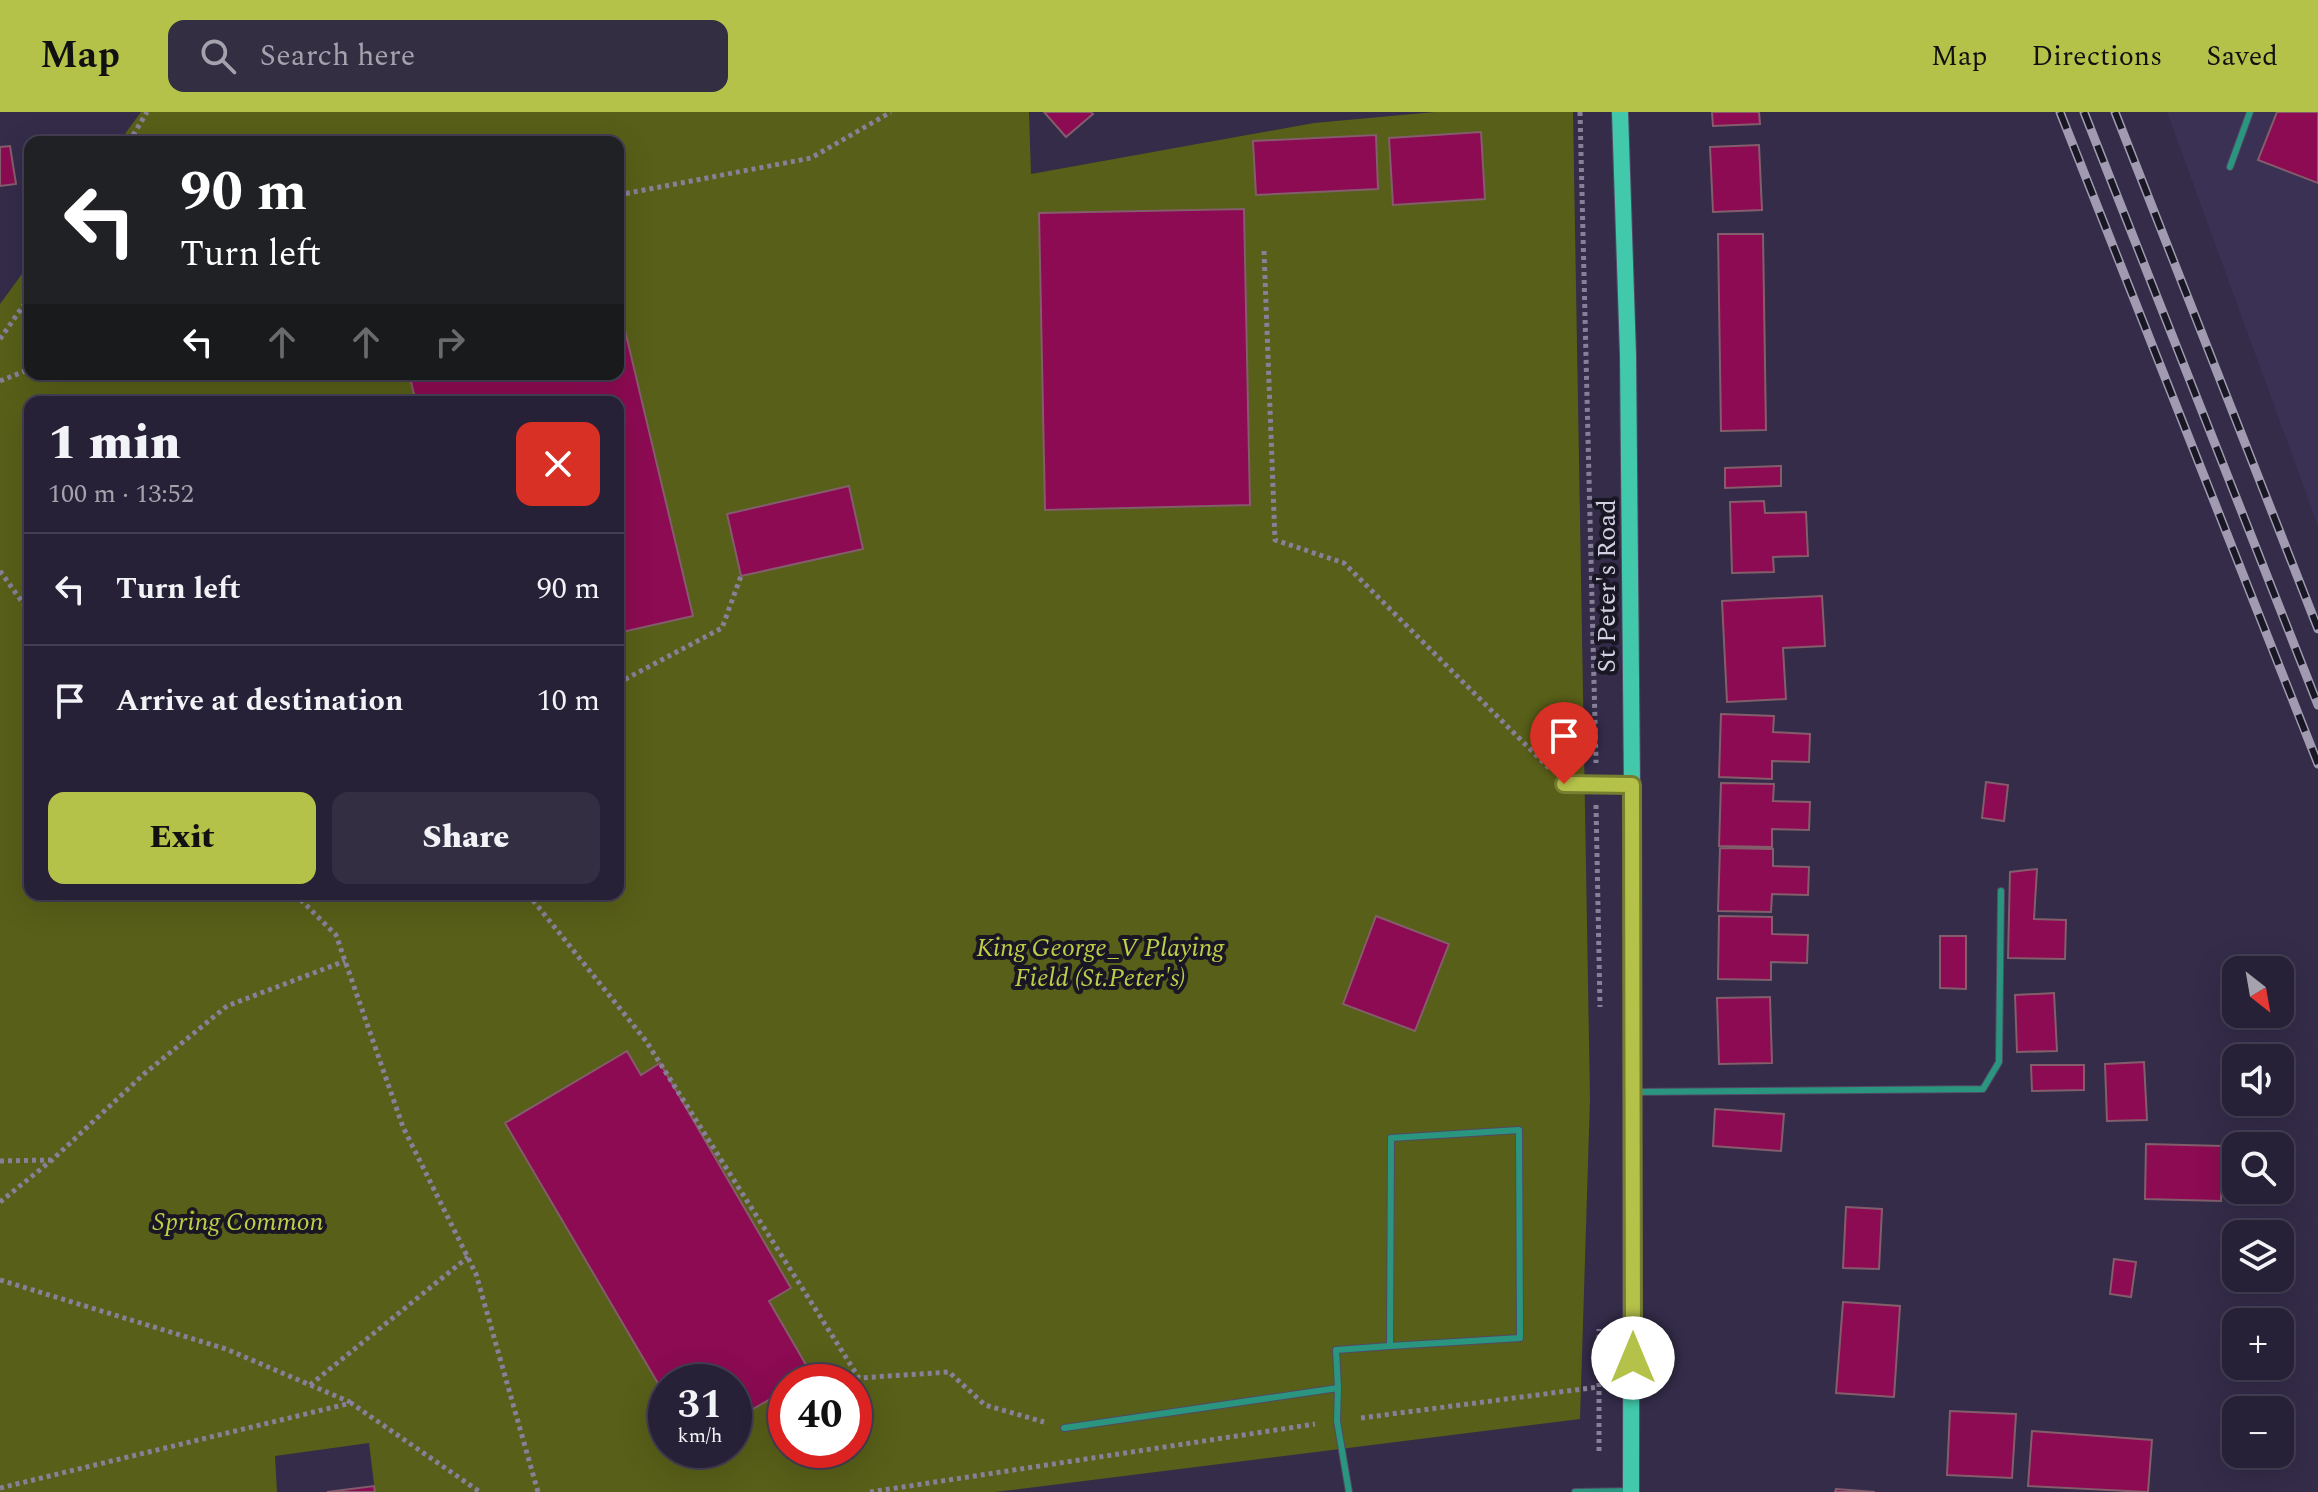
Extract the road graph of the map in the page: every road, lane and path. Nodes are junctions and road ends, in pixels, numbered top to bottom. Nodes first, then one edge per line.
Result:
1 (147, 112) edge
2 (891, 112) edge
3 (1580, 112) edge
4 (1620, 112) edge
5 (2250, 112) edge
6 (133, 136) edge
7 (2230, 167) dead end
8 (624, 194) edge
9 (1264, 251) dead end
10 (24, 305) edge
11 (0, 339) edge
12 (24, 371) edge
13 (0, 381) edge
14 (0, 571) edge
15 (741, 576) dead end
16 (24, 605) edge
17 (624, 680) edge
18 (1596, 767) dead end
19 (1564, 784) joint
20 (1632, 785) junction
21 (2001, 891) dead end
22 (301, 900) edge
23 (533, 900) edge
24 (345, 961) junction
25 (1632, 1092) junction
26 (52, 1160) junction
27 (0, 1161) edge
28 (0, 1202) edge
29 (468, 1257) junction
30 (0, 1280) edge
31 (1390, 1346) junction
32 (309, 1385) junction
33 (1338, 1388) junction
34 (351, 1403) junction
35 (1337, 1421) junction
36 (1064, 1428) joint
37 (1599, 1463) dead end
38 (0, 1488) edge
39 (480, 1492) edge
40 (538, 1492) edge
41 (870, 1492) edge
42 (1349, 1492) edge
43 (1575, 1492) edge
44 (1631, 1492) edge

1 - 6 path
2 - 8 path
3 - 18 path
4 - 20 street, St Peter's Road
5 - 7 lane
9 - 19 path
10 - 11 path
12 - 13 path
14 - 16 path
15 - 17 path
19 - 20 lane
20 - 25 street, St Peter's Road
21 - 25 lane
22 - 24 path
23 - 36 path
24 - 26 path
24 - 29 path
25 - 44 street, St Peter's Road
26 - 27 path
26 - 28 path
29 - 32 path
29 - 40 path
30 - 32 path
31 - 31 lane
31 - 33 lane
32 - 34 path
33 - 35 lane
33 - 36 lane
34 - 38 path
34 - 39 path
35 - 37 path
35 - 41 path
35 - 42 lane
43 - 44 lane

